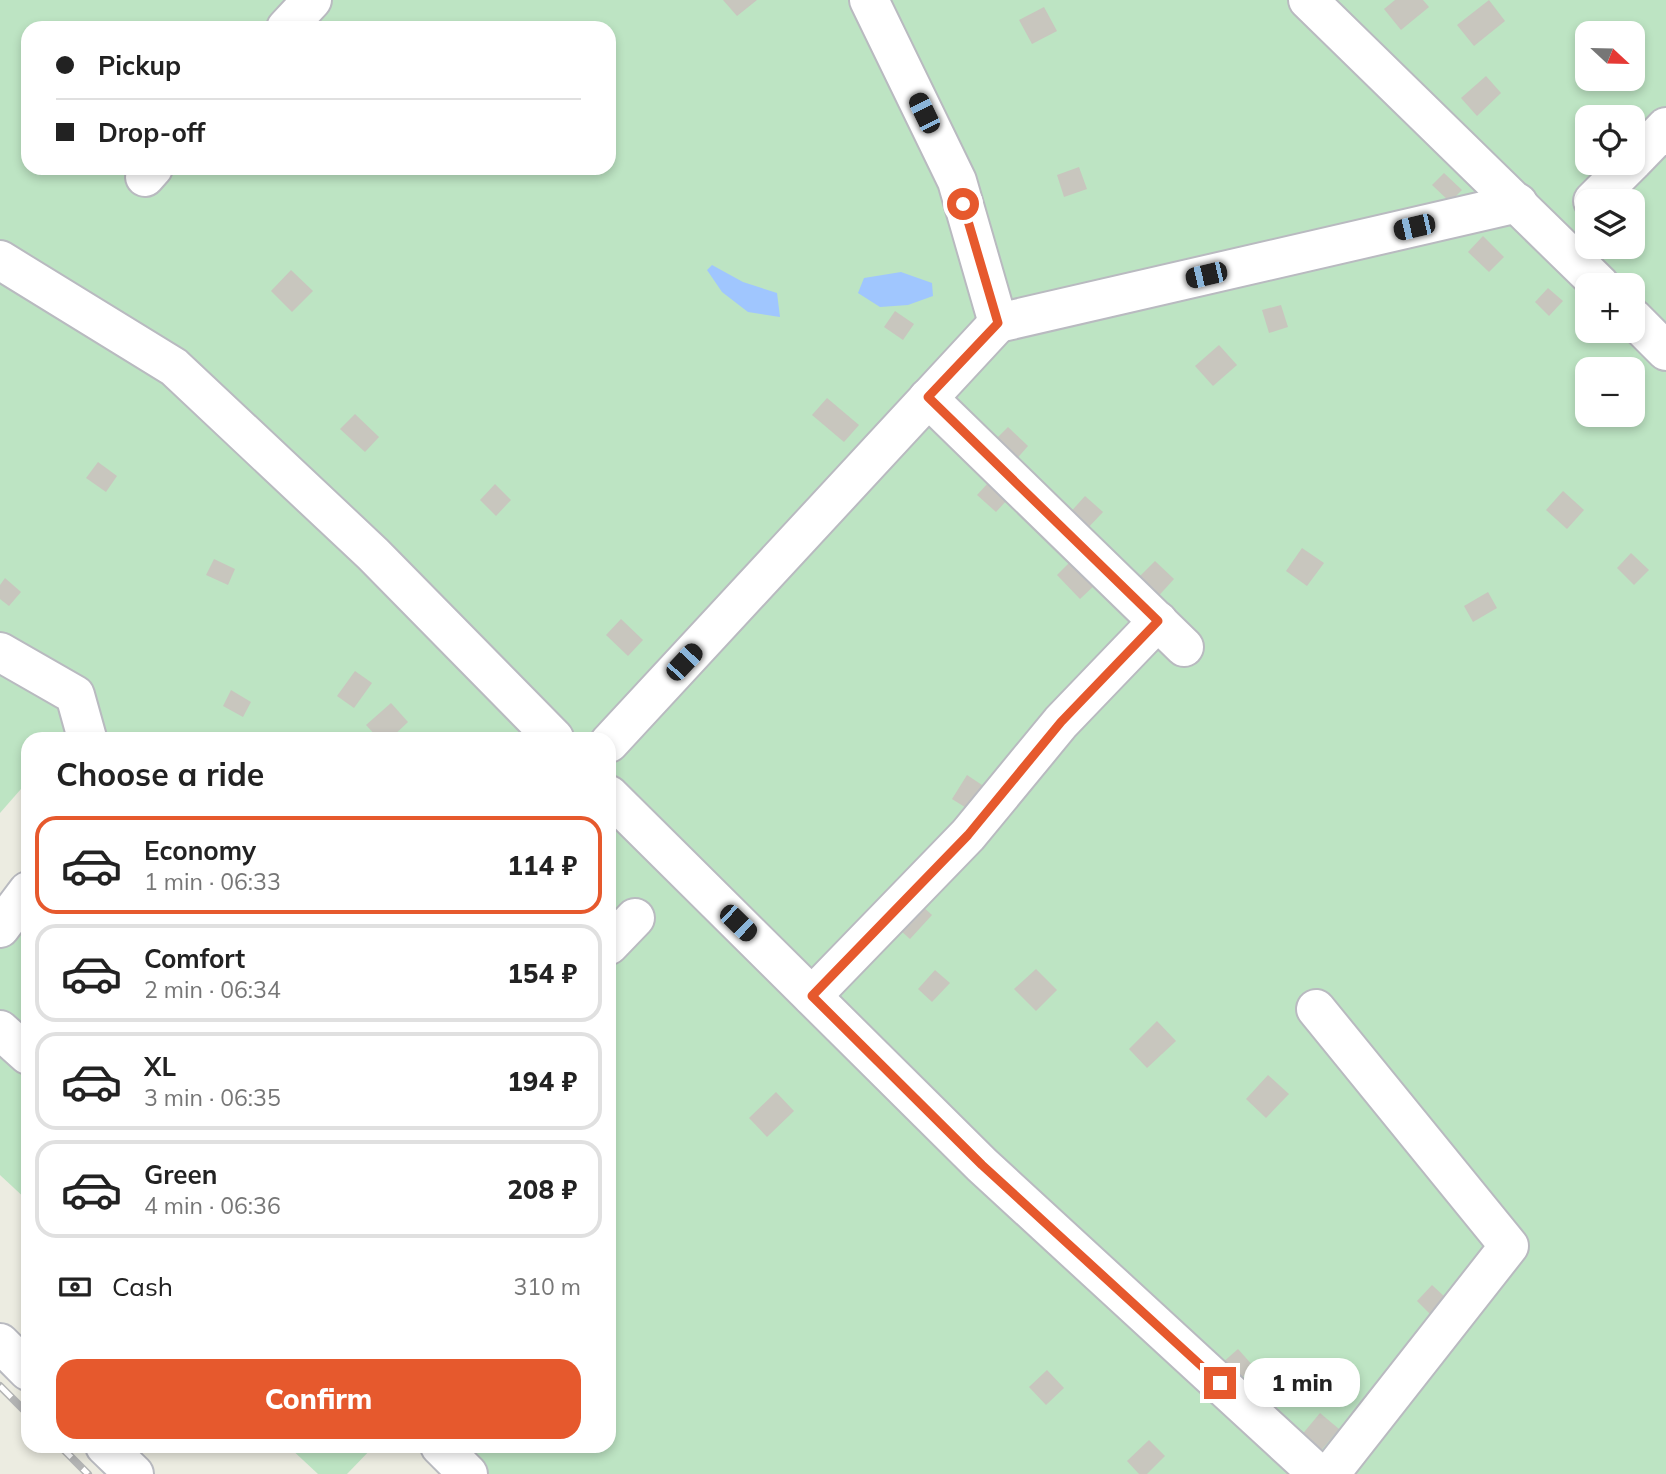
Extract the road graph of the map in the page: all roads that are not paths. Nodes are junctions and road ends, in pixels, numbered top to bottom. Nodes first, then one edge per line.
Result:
1 (312, 0) edge
2 (869, 0) edge
3 (1308, 0) edge
4 (292, 21) edge
5 (1666, 127) edge
6 (1645, 149) edge
7 (1619, 175) edge
8 (1605, 189) edge
9 (1518, 203) junction
10 (1575, 220) edge
11 (1555, 240) junction
12 (0, 260) edge
13 (1588, 273) edge
14 (998, 323) junction
15 (1645, 330) edge
16 (1666, 351) edge
17 (928, 397) junction
18 (0, 652) edge
19 (85, 732) edge
20 (548, 732) edge
21 (616, 735) edge
22 (616, 801) edge
23 (21, 900) edge
24 (635, 918) dead end
25 (0, 928) edge
26 (616, 938) edge
27 (812, 996) junction
28 (1316, 1009) dead end
29 (0, 1030) edge
30 (21, 1049) edge
31 (0, 1343) edge
32 (21, 1364) edge
33 (112, 1453) edge
34 (447, 1453) edge
35 (134, 1474) edge
36 (468, 1474) edge
37 (1318, 1474) edge
38 (1330, 1474) edge

1 - 4 street
2 - 14 street
3 - 9 street
5 - 6 street
7 - 8 street
9 - 11 street
9 - 14 street
10 - 11 street
11 - 13 street
12 - 20 street
14 - 17 street
15 - 16 street
17 - 21 street
17 - 27 street
18 - 19 street
22 - 27 street
23 - 25 street
24 - 26 street
27 - 37 street
28 - 38 street
29 - 30 street
31 - 32 street
33 - 35 street
34 - 36 street

